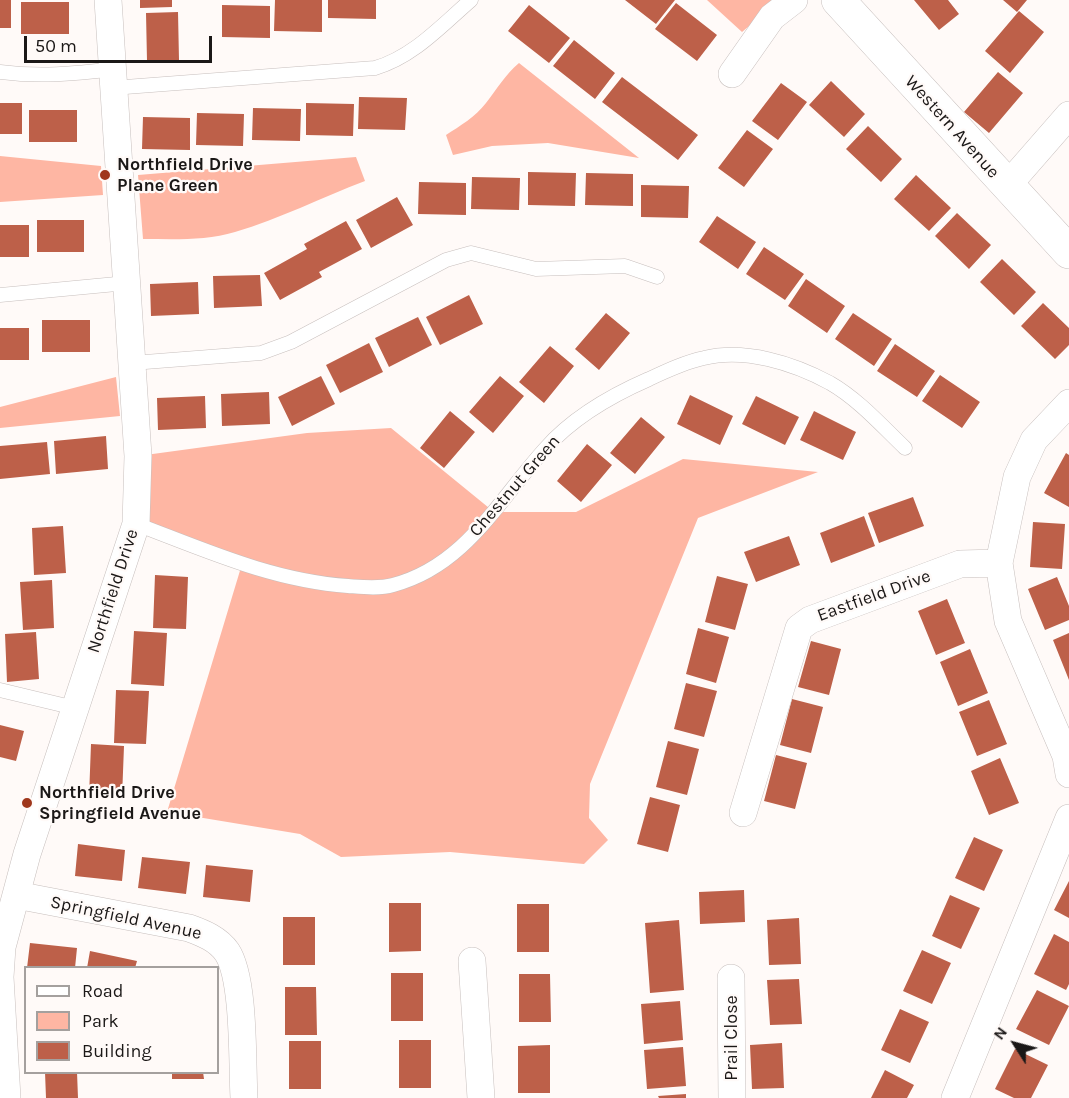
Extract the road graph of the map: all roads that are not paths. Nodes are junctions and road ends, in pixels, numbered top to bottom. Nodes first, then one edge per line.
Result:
1 (108, 0) edge
2 (471, 0) edge
3 (794, 0) edge
4 (838, 0) edge
5 (0, 72) edge
6 (732, 74) dead end
7 (112, 79) junction
8 (1069, 115) edge
9 (1007, 186) junction
10 (1069, 252) edge
11 (657, 278) dead end
12 (127, 284) junction
13 (0, 296) edge
14 (132, 363) junction
15 (1069, 402) edge
16 (905, 448) dead end
17 (136, 525) junction
18 (999, 563) junction
19 (0, 690) edge
20 (75, 708) junction
21 (1069, 774) edge
22 (743, 813) dead end
23 (1069, 818) edge
24 (16, 895) junction
25 (472, 961) dead end
26 (731, 978) dead end
27 (7, 1098) edge
28 (244, 1098) edge
29 (481, 1098) edge
30 (732, 1098) edge
31 (955, 1098) edge

1 - 7 street, Northfield Drive
2 - 7 lane
3 - 6 street
4 - 9 street, Western Avenue
5 - 7 lane
7 - 12 street, Northfield Drive
8 - 9 street
9 - 10 street, Western Avenue
11 - 14 lane
12 - 13 lane
12 - 14 street, Northfield Drive
14 - 17 street, Northfield Drive
15 - 18 street
16 - 17 lane, Chestnut Green
17 - 20 street, Northfield Drive
18 - 21 street
18 - 22 street, Eastfield Drive
19 - 20 lane
20 - 24 street, Northfield Drive
23 - 31 street
24 - 27 street, Northfield Drive
24 - 28 street, Springfield Avenue
25 - 29 street
26 - 30 street, Prail Close

